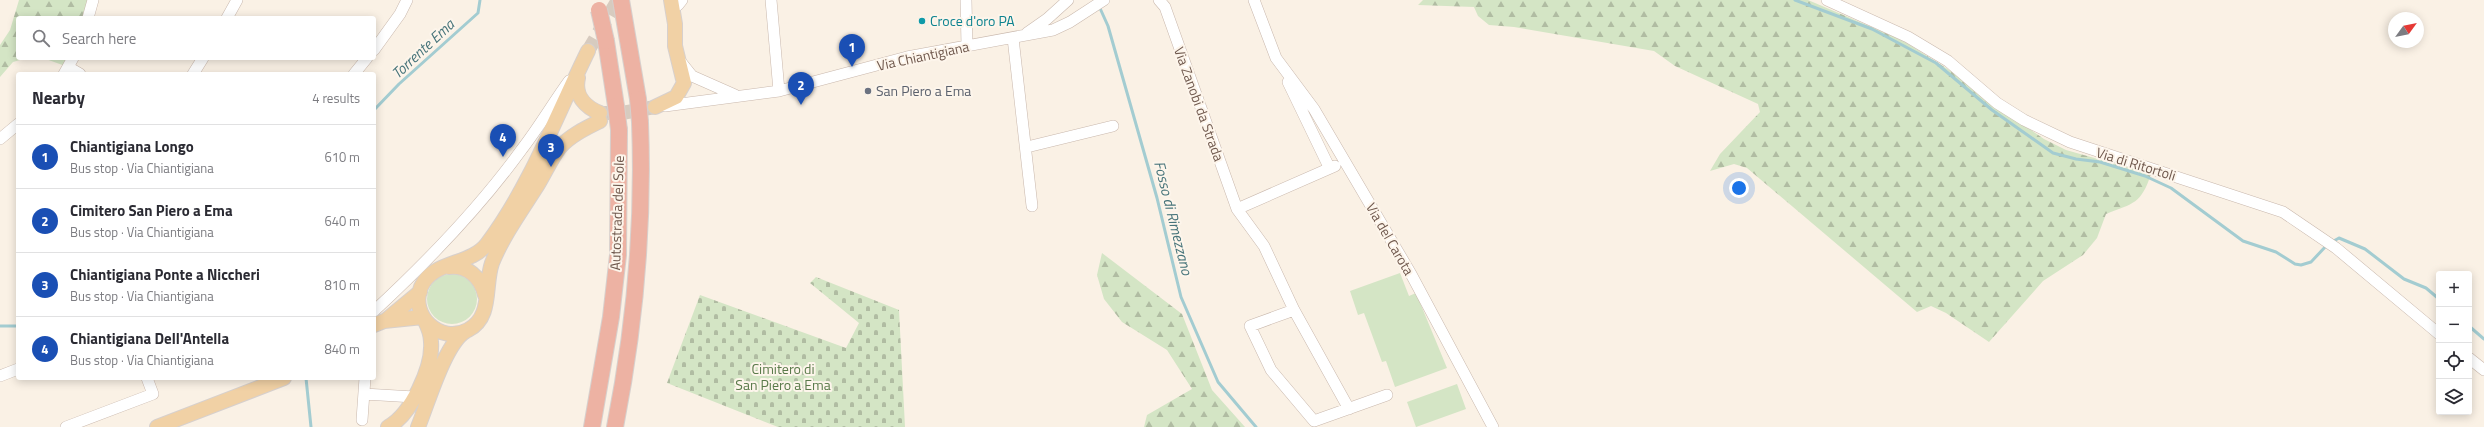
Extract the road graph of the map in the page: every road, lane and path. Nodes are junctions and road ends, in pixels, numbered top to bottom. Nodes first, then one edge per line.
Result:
1 (93, 0) edge
2 (237, 0) edge
3 (407, 0) edge
4 (771, 0) edge
5 (966, 0) edge
6 (1068, 0) edge
7 (1159, 0) edge
8 (1254, 0) edge
9 (1827, 0) edge
10 (675, 1) edge
11 (1101, 2) edge
12 (598, 5) edge
13 (623, 7) edge
14 (89, 16) edge
15 (227, 16) edge
16 (1015, 37) junction
17 (967, 46) junction
18 (376, 47) edge
19 (588, 51) tunnel mouth
20 (1276, 58) junction
21 (678, 59) junction
22 (202, 60) edge
23 (365, 60) edge
24 (69, 66) edge
25 (579, 70) junction
26 (77, 72) edge
27 (194, 72) edge
28 (356, 72) edge
29 (779, 92) junction
30 (740, 96) junction
31 (656, 107) joint
32 (16, 126) edge
33 (1113, 126) dead end
34 (0, 139) edge
35 (1027, 148) junction
36 (1345, 163) junction
37 (1329, 167) junction
38 (1032, 206) dead end
39 (1237, 208) junction
40 (435, 250) junction
41 (434, 272) junction
42 (420, 292) junction
43 (486, 296) junction
44 (376, 309) edge
45 (1294, 310) junction
46 (424, 318) junction
47 (379, 323) edge
48 (470, 329) junction
49 (2436, 331) edge
50 (2472, 360) edge
51 (16, 370) edge
52 (2484, 370) edge
53 (0, 376) edge
54 (148, 380) edge
55 (279, 380) edge
56 (365, 380) edge
57 (364, 394) junction
58 (1387, 395) dead end
59 (414, 397) junction
60 (1349, 408) junction
61 (362, 420) dead end
62 (66, 427) edge
63 (157, 427) edge
64 (388, 427) edge
65 (418, 427) edge
66 (592, 427) edge
67 (615, 427) edge
68 (1493, 427) edge

1 - 14 street
2 - 15 street
3 - 18 street
4 - 29 street
5 - 17 street
6 - 16 street, Via Chiantigiana
7 - 39 street, Via Zanobi da Strada
8 - 20 street, Via del Carota
9 - 49 street, Via di Ritortoli
10 - 21 main road, Via Chiantigiana
11 - 16 street, Via Chiantigiana
12 - 66 highway, Autostrada del Sole, bridge
13 - 67 highway, Autostrada del Sole, bridge
16 - 17 street, Via Chiantigiana
16 - 35 street
17 - 29 street, Via Chiantigiana
19 - 25 main road
20 - 36 street, Via del Carota
20 - 37 street, Via del Carota
21 - 30 street, Via Chiantigiana
21 - 31 main road, Via Chiantigiana
22 - 27 street
23 - 28 street
24 - 26 street
25 - 40 street
25 - 41 main road
25 - 43 main road
29 - 30 street, Via Chiantigiana
30 - 31 street, Via Chiantigiana
32 - 34 street
33 - 35 street
35 - 38 street
36 - 37 street
36 - 68 street, Via del Carota
37 - 39 street
39 - 45 street, Via Zanobi da Strada
40 - 41 street
40 - 44 street
41 - 42 main road
41 - 43 main road
42 - 46 main road
42 - 47 main road
43 - 48 main road
45 - 60 street, Via Zanobi da Strada
45 - 60 street
46 - 47 main road
46 - 48 main road
46 - 59 main road
48 - 65 main road
50 - 52 street
51 - 53 street
54 - 62 street
55 - 63 main road
56 - 57 street
57 - 59 street
57 - 61 street
58 - 60 street
59 - 64 main road

